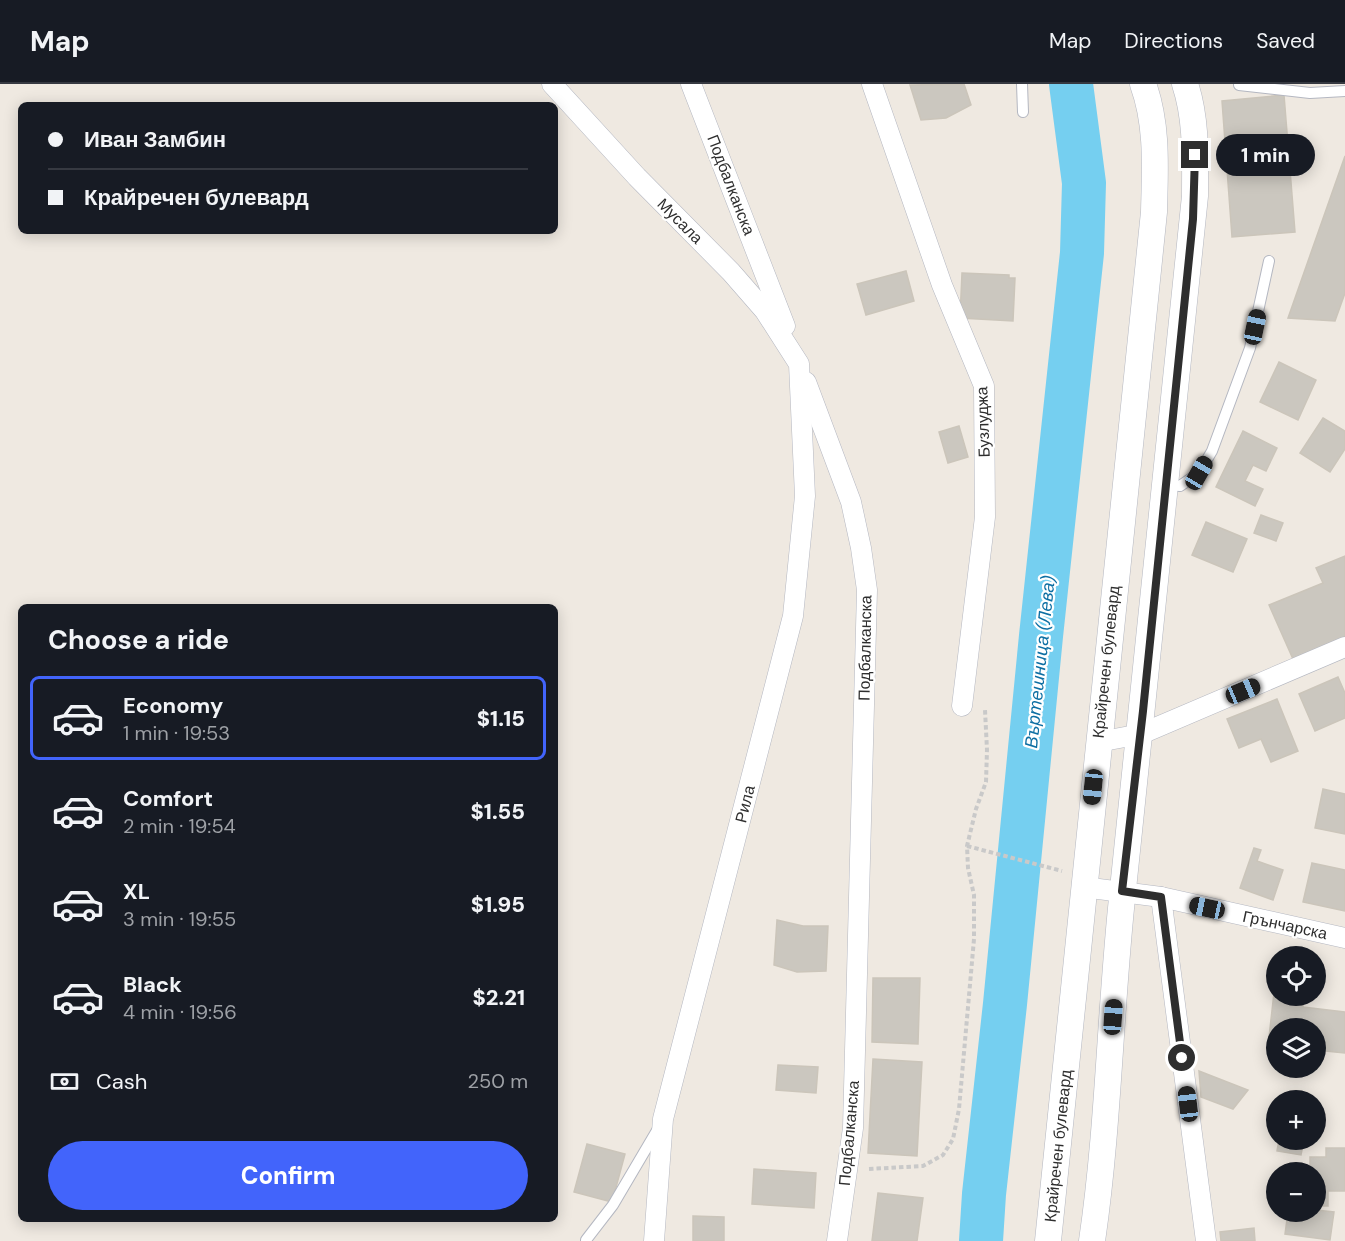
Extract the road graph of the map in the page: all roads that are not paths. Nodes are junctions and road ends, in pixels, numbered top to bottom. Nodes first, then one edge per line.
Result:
1 (552, 84) edge
2 (691, 84) edge
3 (873, 84) edge
4 (1022, 84) edge
5 (1143, 84) edge
6 (1185, 84) edge
7 (1239, 85) edge
8 (1345, 91) edge
9 (1023, 112) dead end
10 (1269, 261) dead end
11 (799, 364) junction
12 (1166, 485) junction
13 (1345, 647) edge
14 (962, 706) dead end
15 (1141, 734) junction
16 (1098, 742) junction
17 (1083, 882) junction
18 (1122, 891) junction
19 (1161, 897) junction
20 (1345, 938) edge
21 (663, 1119) junction
22 (586, 1240) edge
23 (654, 1241) edge
24 (837, 1241) edge
25 (1048, 1241) edge
26 (1092, 1241) edge
27 (1206, 1241) edge

1 - 11 street, Мусала
2 - 11 street, Подбалканска
3 - 14 street, Бузлуджа
4 - 9 lane
5 - 16 street, Крайречен булевард
6 - 12 street
7 - 8 lane
10 - 12 lane
11 - 21 street, Рила
11 - 24 street, Подбалканска
12 - 15 street
13 - 15 street
15 - 16 street
15 - 18 street
16 - 17 street, Крайречен булевард
17 - 18 street, Грънчарска
17 - 25 street, Крайречен булевард
18 - 19 street, Грънчарска
18 - 26 street
19 - 20 street, Грънчарска
19 - 27 street
21 - 22 lane
21 - 23 street, Рила

